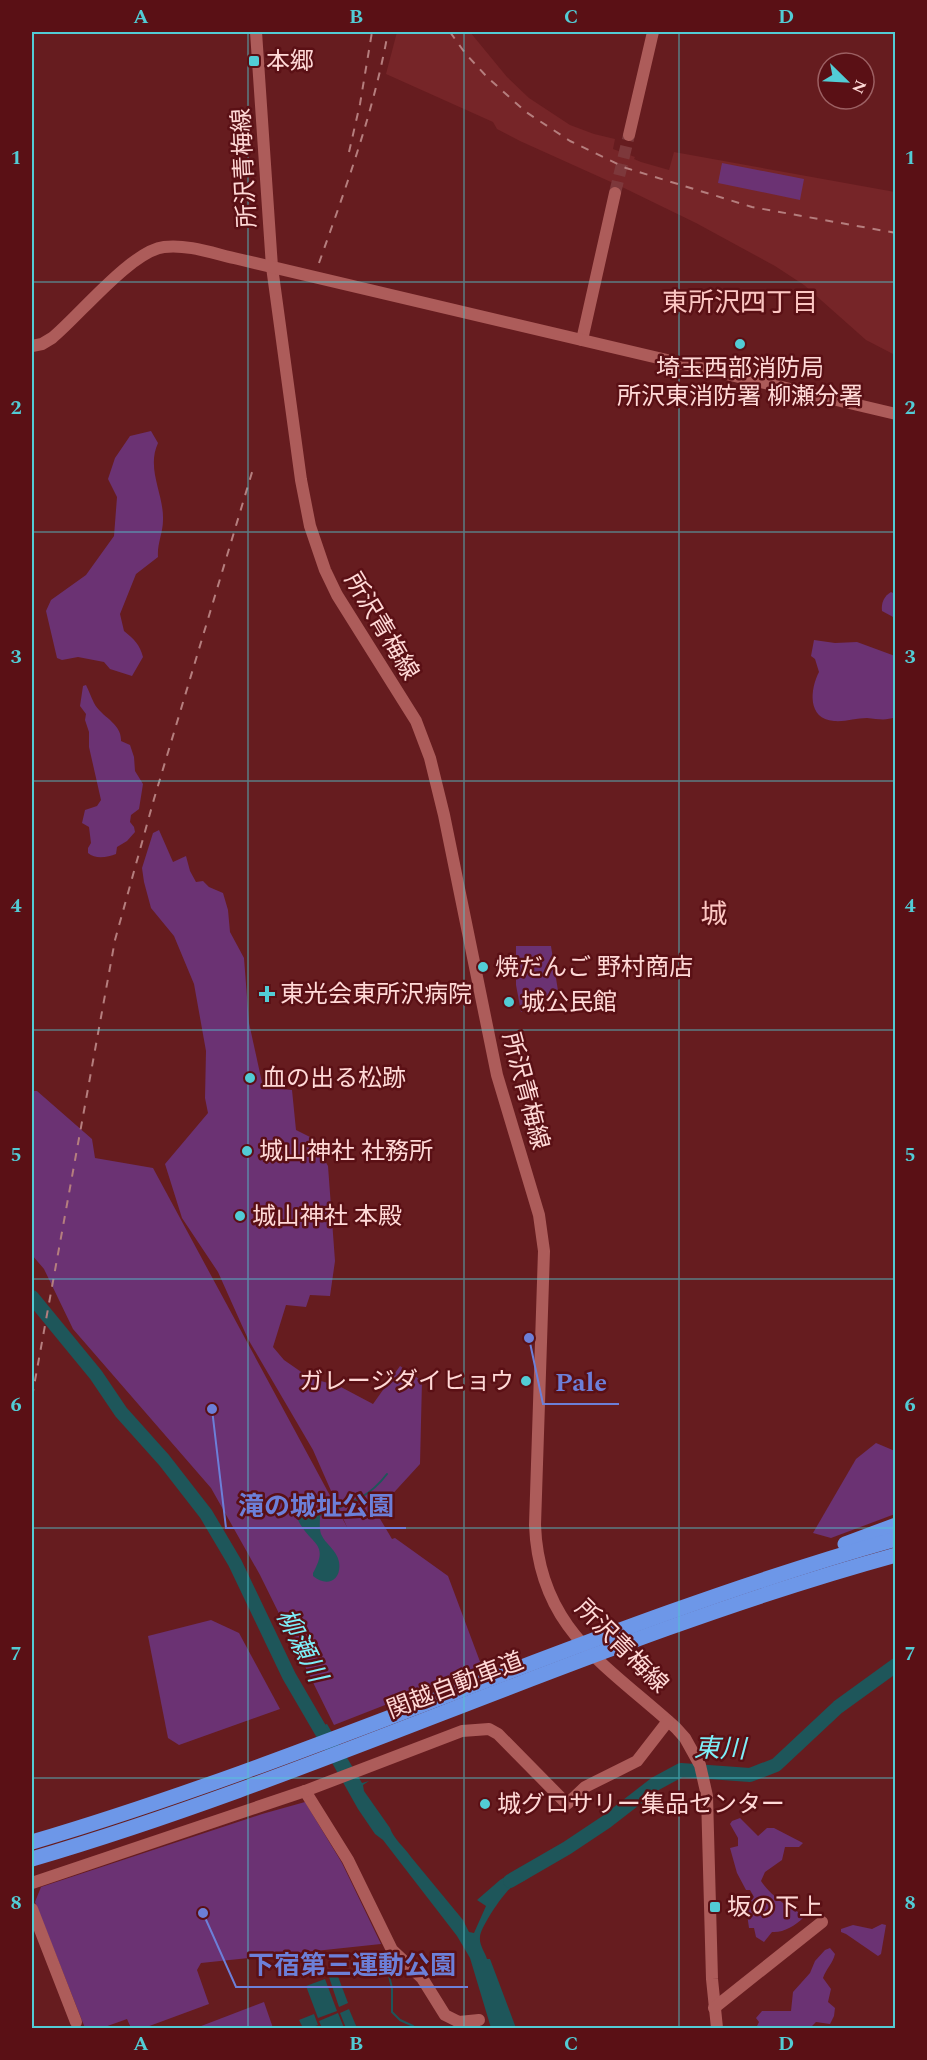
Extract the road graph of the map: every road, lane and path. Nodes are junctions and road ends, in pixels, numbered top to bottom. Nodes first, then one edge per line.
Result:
1 (256, 32) edge
2 (652, 32) edge
3 (629, 135) tunnel mouth
4 (615, 193) tunnel mouth
5 (272, 267) junction
6 (582, 340) junction
7 (32, 346) edge
8 (896, 414) edge
9 (896, 1525) edge
10 (896, 1539) edge
11 (896, 1556) edge
12 (754, 1583) junction
13 (668, 1721) junction
14 (305, 1791) junction
15 (32, 1842) edge
16 (32, 1859) edge
17 (32, 1883) edge
18 (32, 1909) edge
19 (822, 1922) dead end
20 (714, 2008) junction
21 (479, 2020) dead end
22 (76, 2022) dead end
23 (717, 2028) edge

1 - 5 street, 所沢青梅線
2 - 3 street
4 - 6 street
5 - 6 street
5 - 7 street
5 - 13 street, 所沢青梅線
6 - 8 street
9 - 12 highway
10 - 12 highway, 関越自動車道
11 - 16 highway, 関越自動車道
12 - 15 highway, 関越自動車道
13 - 14 street
13 - 20 street, 所沢青梅線
14 - 17 street
14 - 21 street
18 - 22 street
19 - 20 street
20 - 23 street, 所沢青梅線

